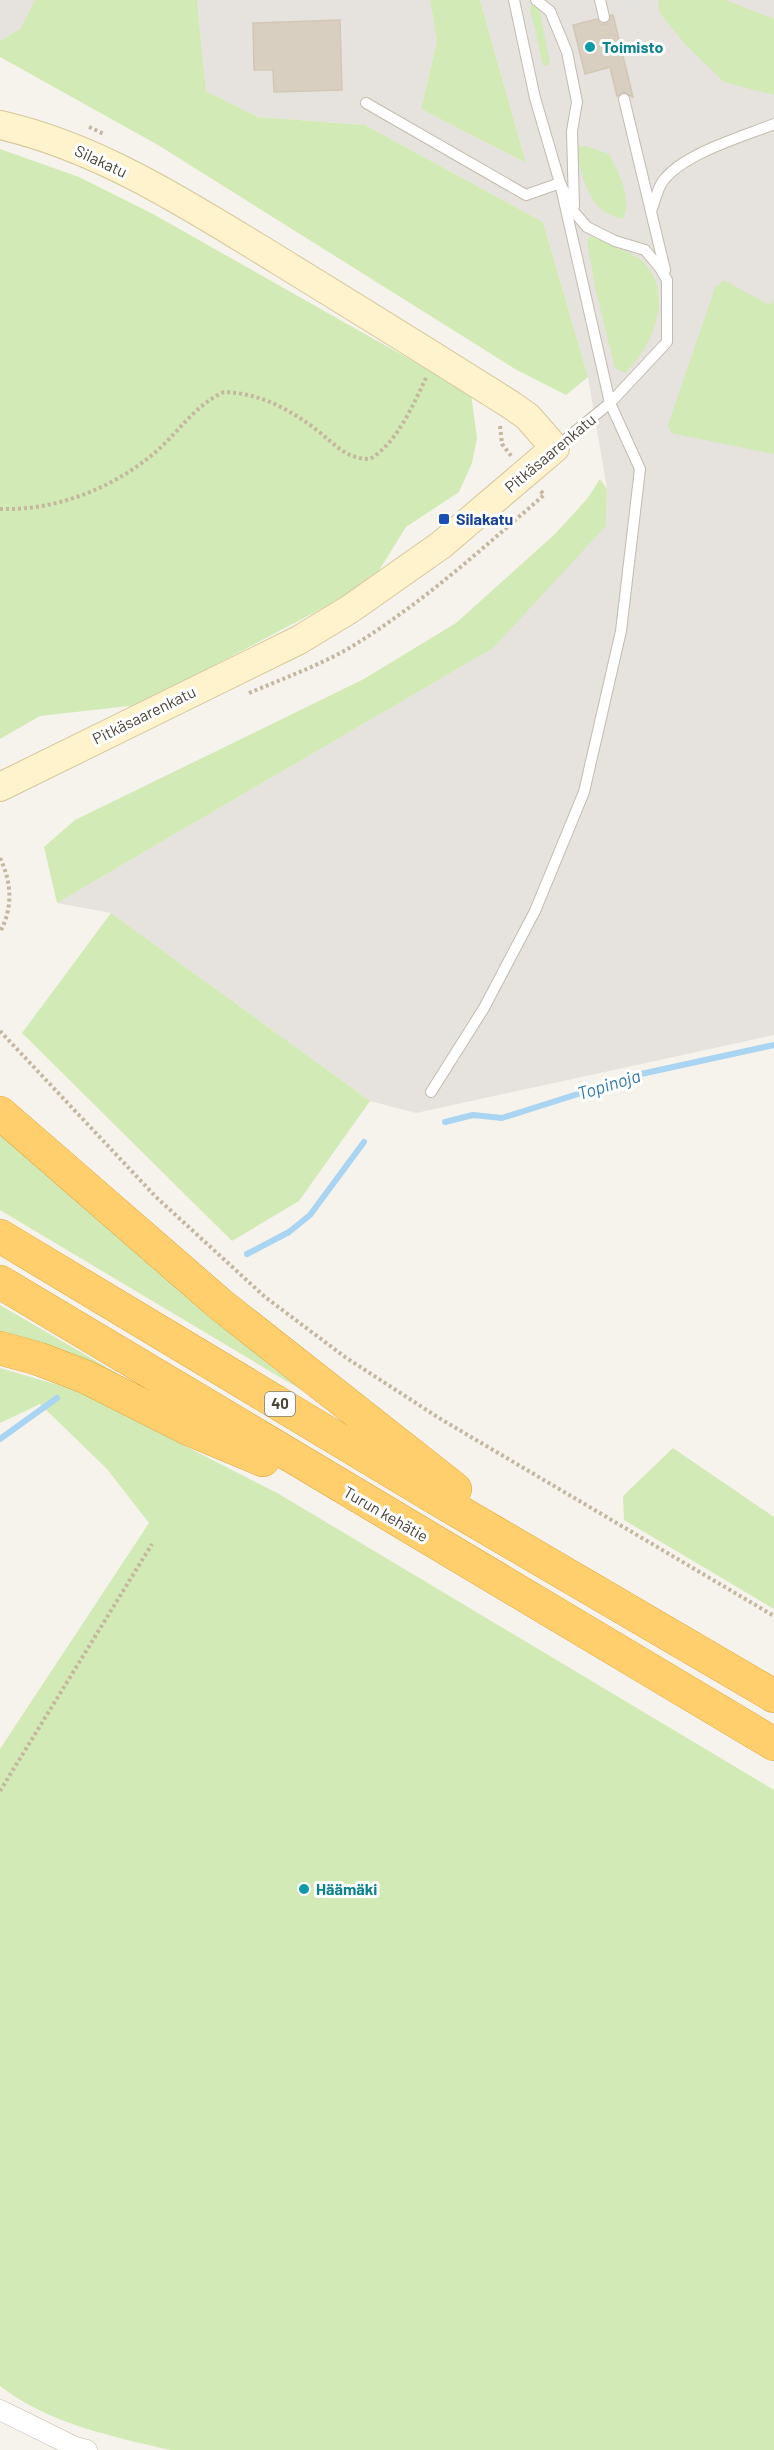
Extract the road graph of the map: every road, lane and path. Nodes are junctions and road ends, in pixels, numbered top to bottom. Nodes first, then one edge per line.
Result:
1 (514, 0) edge
2 (536, 0) edge
3 (600, 0) edge
4 (604, 17) dead end
5 (624, 99) dead end
6 (366, 103) dead end
7 (774, 124) edge
8 (0, 125) edge
9 (87, 126) dead end
10 (107, 135) dead end
11 (560, 183) junction
12 (574, 212) junction
13 (651, 212) junction
14 (667, 279) junction
15 (436, 357) junction
16 (610, 403) junction
17 (511, 405) junction
18 (555, 448) junction
19 (525, 474) junction
20 (0, 510) edge
21 (241, 697) dead end
22 (3, 784) edge
23 (0, 858) edge
24 (0, 932) edge
25 (0, 1031) edge
26 (432, 1092) dead end
27 (0, 1113) edge
28 (0, 1236) edge
29 (0, 1282) edge
30 (0, 1348) edge
31 (381, 1511) junction
32 (464, 1537) junction
33 (152, 1544) dead end
34 (561, 1570) junction
35 (774, 1616) edge
36 (774, 1696) edge
37 (774, 1744) edge
38 (0, 1791) edge
39 (0, 2410) edge
40 (87, 2450) edge

1 - 11 lane
2 - 12 lane
3 - 4 lane
5 - 13 lane, Pitkäsaarenkatu
6 - 11 lane
7 - 13 lane
8 - 15 street, Silakatu
9 - 10 path
11 - 12 lane
11 - 16 lane
12 - 14 lane
13 - 14 lane, Pitkäsaarenkatu
14 - 16 lane, Pitkäsaarenkatu
15 - 17 street, Silakatu
15 - 20 path
16 - 18 lane, Pitkäsaarenkatu
16 - 26 lane
17 - 18 street, Silakatu
17 - 19 path
18 - 19 street, Pitkäsaarenkatu
19 - 21 path
19 - 22 street, Pitkäsaarenkatu
23 - 24 path
25 - 35 path
27 - 34 highway
28 - 32 highway, Turun kehätie / 40
29 - 31 highway, Turun kehätie / 40
30 - 31 highway
31 - 32 highway, Turun kehätie / 40
32 - 34 highway, Turun kehätie / 40
32 - 37 highway, Turun kehätie / 40
33 - 38 path
34 - 36 highway, Turun kehätie / 40
39 - 40 street

